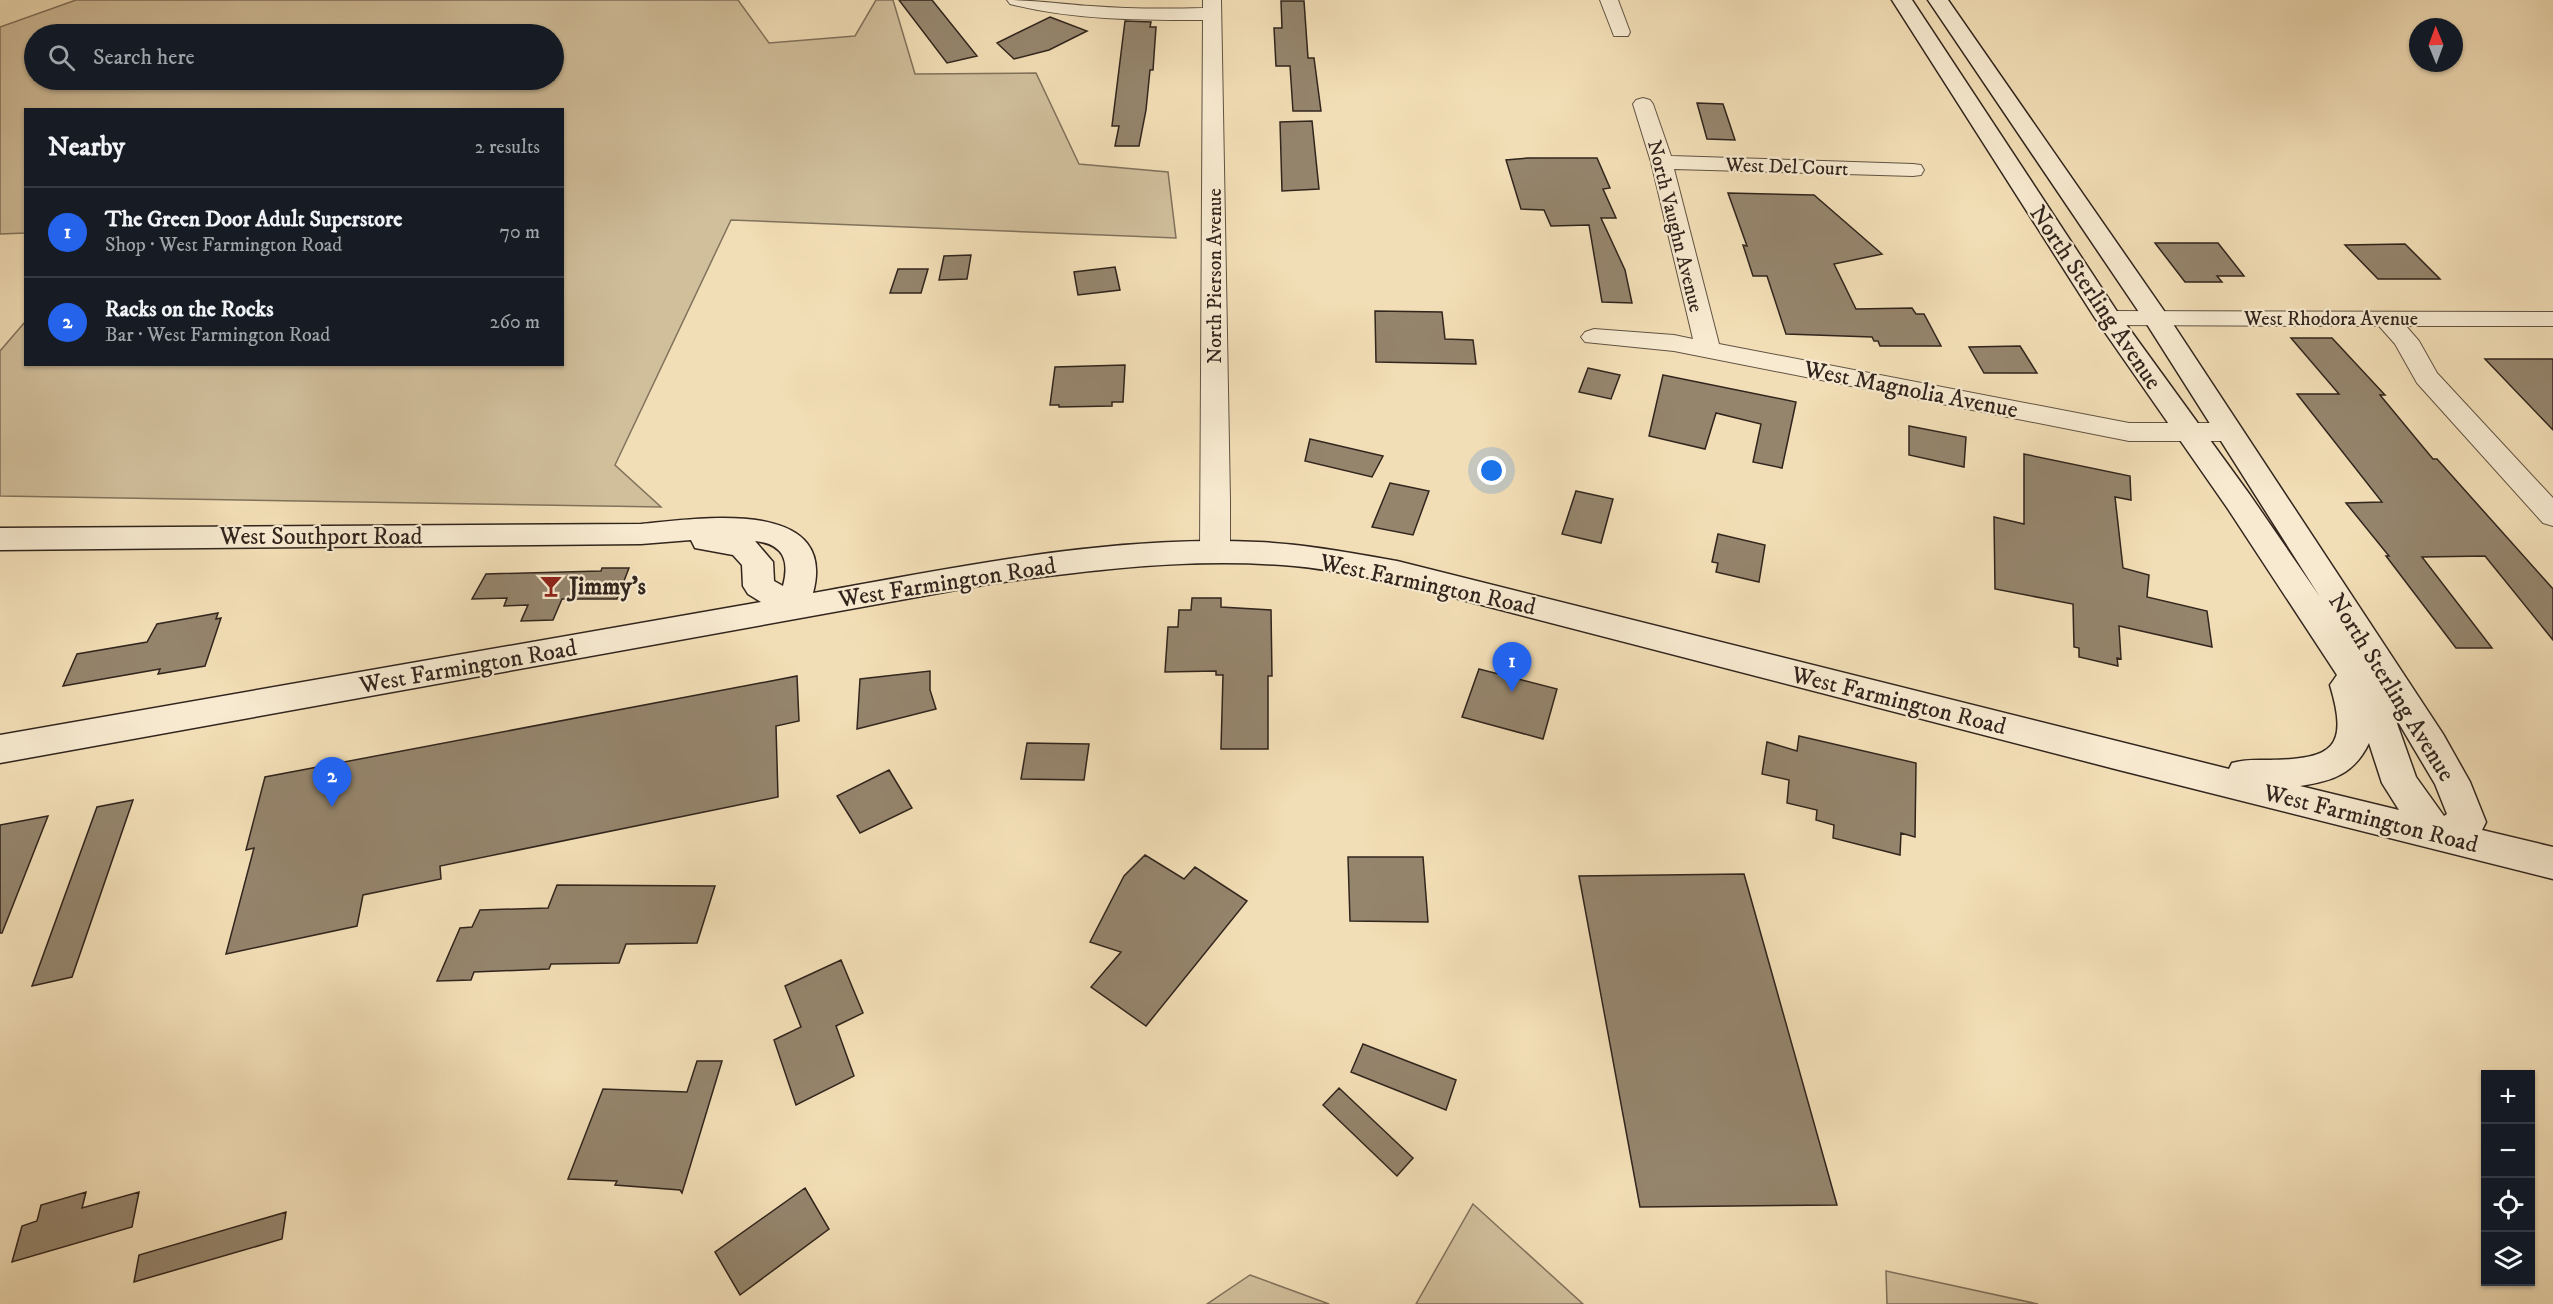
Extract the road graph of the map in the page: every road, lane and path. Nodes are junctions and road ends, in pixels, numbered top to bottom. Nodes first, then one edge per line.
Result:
1 (1016, 0) edge
2 (1609, 0) edge
3 (1902, 0) edge
4 (1938, 0) edge
5 (1212, 7) edge
6 (1621, 32) dead end
7 (1643, 104) dead end
8 (1662, 162) junction
9 (1913, 170) dead end
10 (2108, 318) junction
11 (2156, 318) junction
12 (2385, 318) junction
13 (2553, 319) edge
14 (1594, 337) dead end
15 (1708, 349) junction
16 (2186, 430) junction
17 (2228, 432) junction
18 (2553, 516) edge
19 (641, 534) junction
20 (0, 538) edge
21 (2269, 544) junction
22 (1215, 552) junction
23 (793, 607) junction
24 (0, 749) edge
25 (2119, 756) junction
26 (2436, 834) junction
27 (2553, 863) edge

1 - 5 street
2 - 6 street
3 - 10 main road, North Sterling Avenue
4 - 11 main road, North Sterling Avenue
5 - 22 street, North Pierson Avenue
7 - 8 street, North Vaughn Avenue
8 - 9 street, West Del Court
8 - 15 street, North Vaughn Avenue
10 - 11 street, West Rhodora Avenue
10 - 16 main road, North Sterling Avenue
11 - 12 street, West Rhodora Avenue
11 - 17 main road, North Sterling Avenue
12 - 13 street, West Rhodora Avenue
12 - 18 street
14 - 15 street, West Magnolia Avenue
15 - 16 street, West Magnolia Avenue
16 - 17 street, West Magnolia Avenue
16 - 21 main road, North Sterling Avenue
17 - 26 main road, North Sterling Avenue
19 - 20 main road, West Southport Road
19 - 23 main road, West Southport Road
19 - 23 main road, West Southport Road
21 - 25 main road
21 - 26 main road, North Sterling Avenue
22 - 23 main road, West Farmington Road
22 - 25 main road, West Farmington Road
23 - 24 main road, West Farmington Road
25 - 26 main road, West Farmington Road
26 - 27 main road, West Farmington Road

